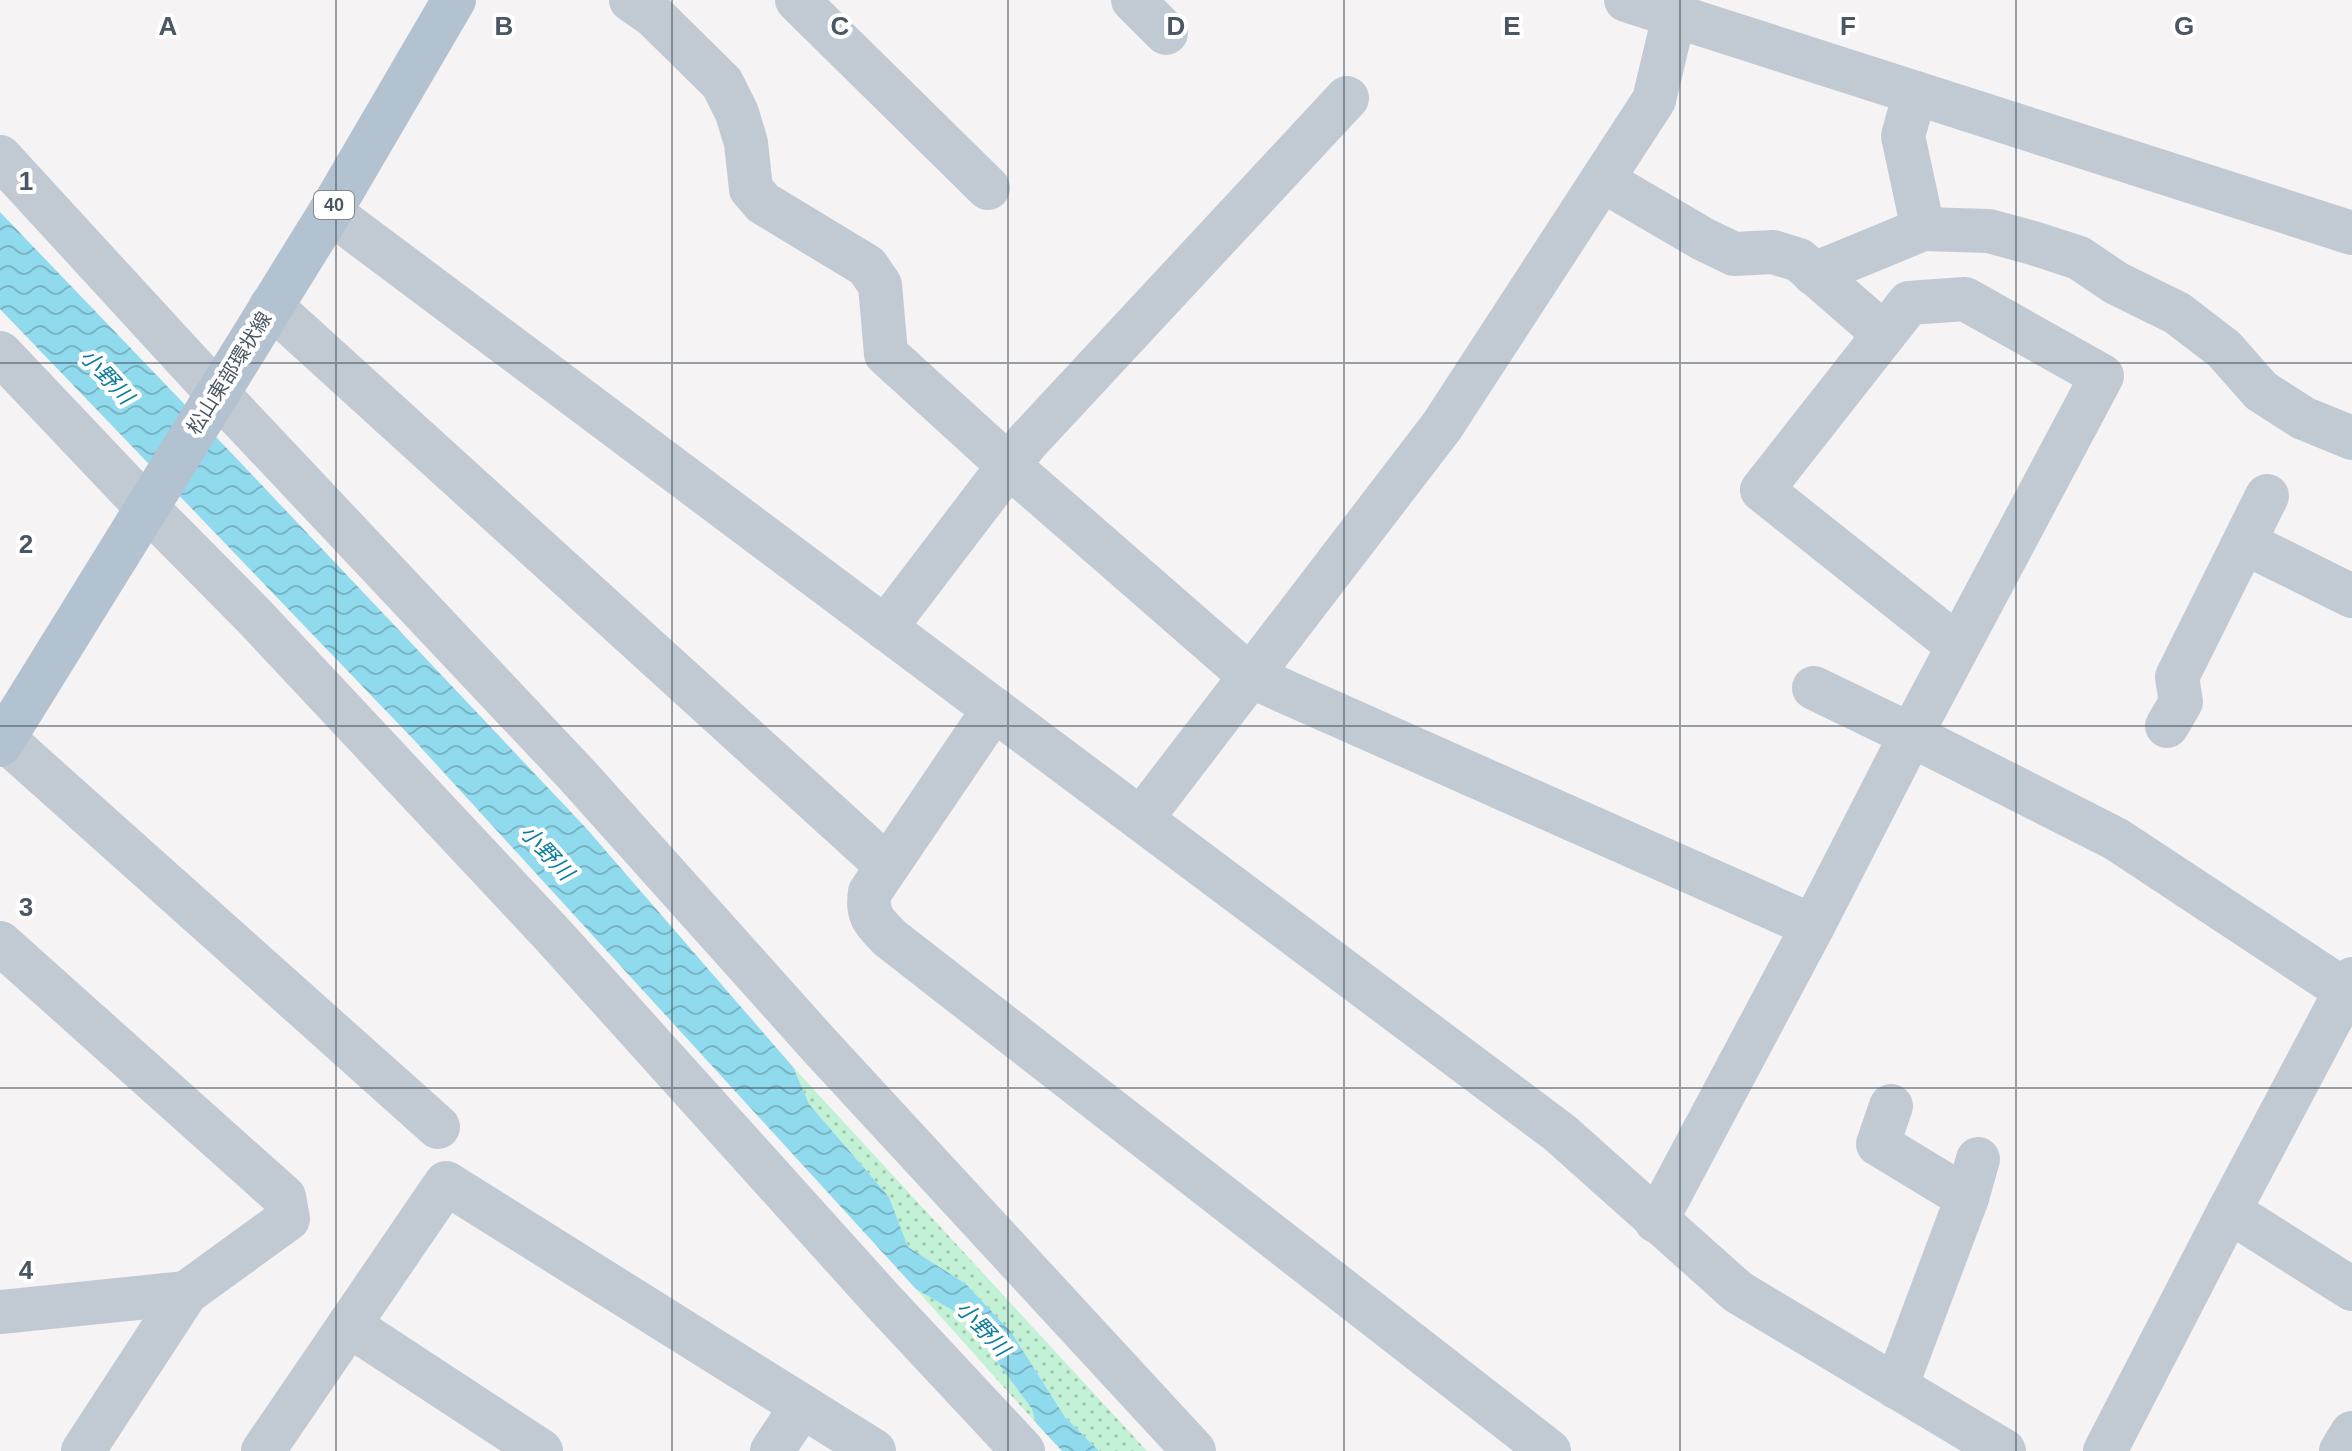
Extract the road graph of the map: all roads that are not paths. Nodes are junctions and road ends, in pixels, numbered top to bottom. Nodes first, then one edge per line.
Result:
1 (454, 0) edge
2 (797, 0) edge
3 (1133, 0) edge
4 (1626, 0) edge
5 (650, 5) edge
6 (1674, 16) junction
7 (1166, 33) dead end
8 (1915, 93) junction
9 (1347, 98) dead end
10 (0, 157) edge
11 (1602, 180) junction
12 (988, 188) dead end
13 (330, 212) junction
14 (1923, 229) junction
15 (2352, 233) edge
16 (1814, 274) junction
17 (271, 306) junction
18 (1884, 334) junction
19 (0, 353) edge
20 (212, 400) junction
21 (2352, 438) edge
22 (1008, 465) junction
23 (2267, 496) dead end
24 (150, 503) junction
25 (2245, 543) junction
26 (2352, 596) edge
27 (885, 628) junction
28 (1958, 646) junction
29 (1250, 676) junction
30 (1814, 688) dead end
31 (994, 709) junction
32 (2167, 726) dead end
33 (1911, 735) junction
34 (2, 742) edge
35 (1141, 819) junction
36 (887, 866) junction
37 (1813, 926) junction
38 (0, 943) edge
39 (2350, 988) edge
40 (1891, 1106) dead end
41 (438, 1127) dead end
42 (2229, 1211) junction
43 (1656, 1221) junction
44 (2352, 1289) edge
45 (186, 1293) junction
46 (0, 1312) edge
47 (349, 1325) junction
48 (1896, 1387) junction
49 (802, 1406) junction
50 (2352, 1433) edge
51 (83, 1451) edge
52 (263, 1451) edge
53 (541, 1451) edge
54 (772, 1451) edge
55 (874, 1451) edge
56 (1023, 1451) edge
57 (1194, 1451) edge
58 (1549, 1451) edge
59 (2004, 1451) edge
60 (2105, 1451) edge
61 (2341, 1451) edge

1 - 13 main road, 松山東部環状線 / 40
2 - 12 street
3 - 7 street
4 - 6 street
5 - 22 street
6 - 8 street
6 - 11 street
8 - 14 street
8 - 15 street
9 - 22 street
10 - 20 street
11 - 16 street
11 - 29 street
13 - 17 main road, 松山東部環状線 / 40
13 - 27 street
14 - 16 street
14 - 21 street
16 - 18 street
17 - 20 main road, 松山東部環状線 / 40
17 - 36 street
18 - 28 street
18 - 28 street
19 - 24 street
20 - 24 main road, 松山東部環状線 / 40
20 - 57 street
22 - 27 street
22 - 29 street
23 - 25 street
24 - 34 main road, 松山東部環状線 / 40
24 - 56 street
25 - 26 street
25 - 32 street
27 - 31 street
28 - 33 street
29 - 35 street
29 - 37 street
30 - 33 street
31 - 35 street
31 - 36 street
33 - 37 street
33 - 39 street
34 - 41 street
35 - 43 street
36 - 58 street
37 - 43 street
38 - 45 street
39 - 42 street
40 - 48 street
42 - 44 street
42 - 60 street
43 - 48 street
45 - 46 street
45 - 51 street
47 - 49 street
47 - 52 street
47 - 53 street
48 - 59 street
49 - 54 street
49 - 55 street
50 - 61 street

